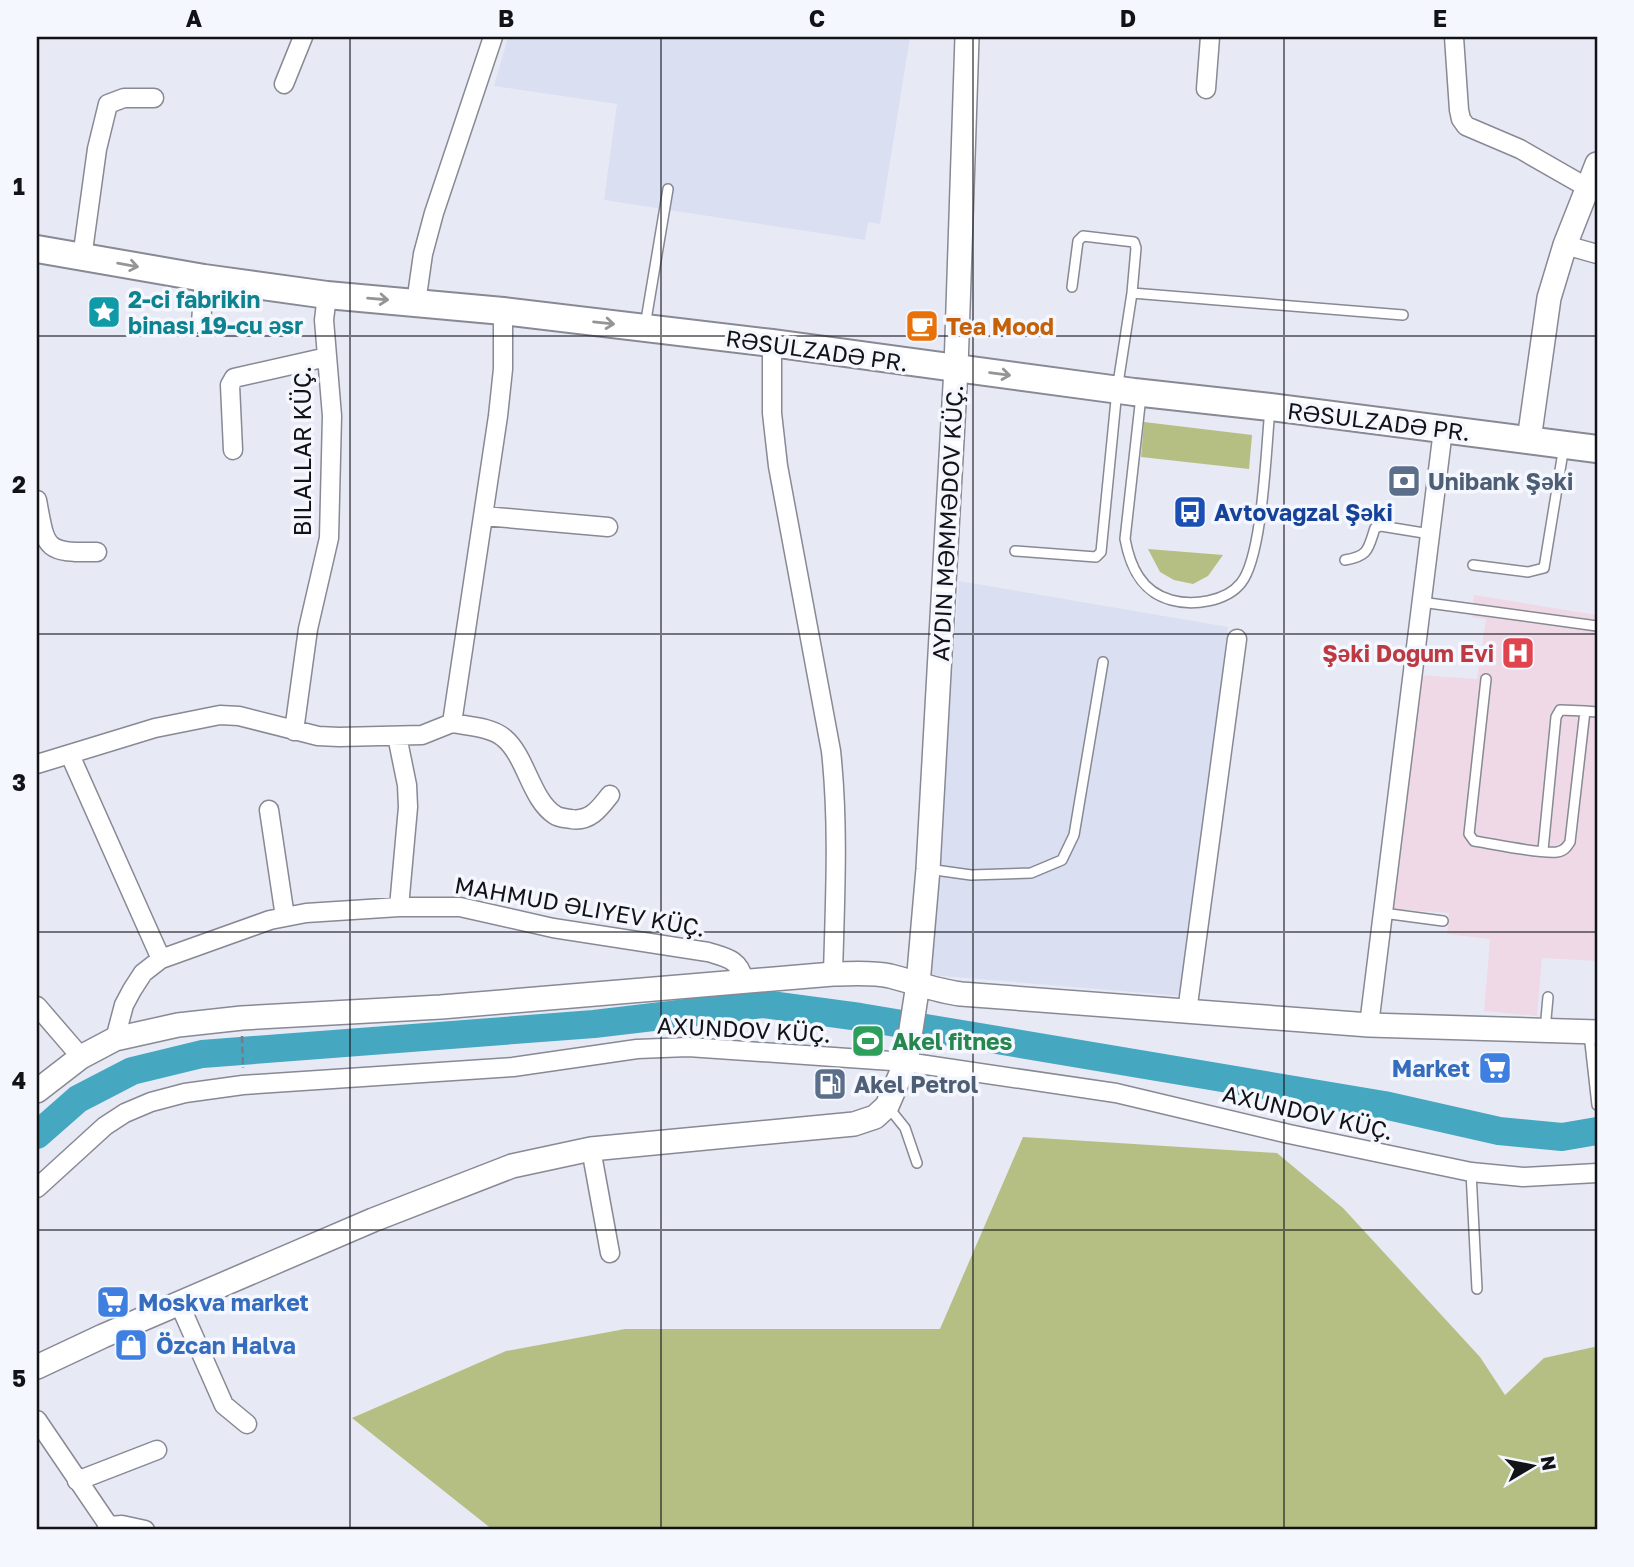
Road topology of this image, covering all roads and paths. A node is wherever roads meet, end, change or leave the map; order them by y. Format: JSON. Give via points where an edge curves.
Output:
{"nodes":[{"id":1,"x":303,"y":37,"type":"edge"},
{"id":2,"x":493,"y":37,"type":"edge"},
{"id":3,"x":967,"y":37,"type":"edge"},
{"id":4,"x":1210,"y":37,"type":"edge"},
{"id":5,"x":1454,"y":37,"type":"edge"},
{"id":6,"x":284,"y":84,"type":"dead end"},
{"id":7,"x":1206,"y":89,"type":"dead end"},
{"id":8,"x":154,"y":98,"type":"dead end"},
{"id":9,"x":1597,"y":164,"type":"edge"},
{"id":10,"x":1588,"y":188,"type":"junction"},
{"id":11,"x":668,"y":189,"type":"dead end"},
{"id":12,"x":1564,"y":245,"type":"junction"},
{"id":13,"x":37,"y":249,"type":"edge"},
{"id":14,"x":1597,"y":254,"type":"edge"},
{"id":15,"x":82,"y":258,"type":"junction"},
{"id":16,"x":204,"y":278,"type":"junction"},
{"id":17,"x":1072,"y":287,"type":"dead end"},
{"id":18,"x":1132,"y":293,"type":"junction"},
{"id":19,"x":327,"y":295,"type":"junction"},
{"id":20,"x":416,"y":303,"type":"junction"},
{"id":21,"x":503,"y":312,"type":"junction"},
{"id":22,"x":1403,"y":315,"type":"dead end"},
{"id":23,"x":201,"y":324,"type":"dead end"},
{"id":24,"x":645,"y":328,"type":"junction"},
{"id":25,"x":772,"y":343,"type":"junction"},
{"id":26,"x":327,"y":357,"type":"junction"},
{"id":27,"x":956,"y":368,"type":"junction"},
{"id":28,"x":1129,"y":391,"type":"junction"},
{"id":29,"x":1270,"y":407,"type":"junction"},
{"id":30,"x":1443,"y":430,"type":"junction"},
{"id":31,"x":1529,"y":440,"type":"junction"},
{"id":32,"x":1564,"y":445,"type":"junction"},
{"id":33,"x":1597,"y":449,"type":"edge"},
{"id":34,"x":233,"y":450,"type":"dead end"},
{"id":35,"x":37,"y":500,"type":"edge"},
{"id":36,"x":484,"y":516,"type":"junction"},
{"id":37,"x":608,"y":527,"type":"dead end"},
{"id":38,"x":1430,"y":534,"type":"junction"},
{"id":39,"x":1015,"y":551,"type":"dead end"},
{"id":40,"x":97,"y":552,"type":"dead end"},
{"id":41,"x":1345,"y":560,"type":"dead end"},
{"id":42,"x":1474,"y":565,"type":"dead end"},
{"id":43,"x":1421,"y":602,"type":"junction"},
{"id":44,"x":1597,"y":626,"type":"edge"},
{"id":45,"x":1237,"y":639,"type":"dead end"},
{"id":46,"x":1103,"y":662,"type":"dead end"},
{"id":47,"x":1486,"y":679,"type":"dead end"},
{"id":48,"x":1585,"y":711,"type":"junction"},
{"id":49,"x":1597,"y":712,"type":"edge"},
{"id":50,"x":452,"y":723,"type":"junction"},
{"id":51,"x":294,"y":731,"type":"junction"},
{"id":52,"x":397,"y":736,"type":"junction"},
{"id":53,"x":70,"y":755,"type":"junction"},
{"id":54,"x":37,"y":764,"type":"edge"},
{"id":55,"x":610,"y":795,"type":"dead end"},
{"id":56,"x":269,"y":810,"type":"dead end"},
{"id":57,"x":1543,"y":850,"type":"junction"},
{"id":58,"x":928,"y":869,"type":"junction"},
{"id":59,"x":400,"y":907,"type":"junction"},
{"id":60,"x":1383,"y":913,"type":"junction"},
{"id":61,"x":285,"y":917,"type":"junction"},
{"id":62,"x":1443,"y":921,"type":"dead end"},
{"id":63,"x":161,"y":959,"type":"junction"},
{"id":64,"x":833,"y":974,"type":"junction"},
{"id":65,"x":744,"y":980,"type":"junction"},
{"id":66,"x":918,"y":984,"type":"junction"},
{"id":67,"x":1548,"y":997,"type":"dead end"},
{"id":68,"x":37,"y":1006,"type":"edge"},
{"id":69,"x":1186,"y":1012,"type":"junction"},
{"id":70,"x":242,"y":1018,"type":"junction"},
{"id":71,"x":1369,"y":1025,"type":"junction"},
{"id":72,"x":1545,"y":1032,"type":"junction"},
{"id":73,"x":1593,"y":1032,"type":"edge"},
{"id":74,"x":115,"y":1039,"type":"junction"},
{"id":75,"x":907,"y":1054,"type":"junction"},
{"id":76,"x":81,"y":1057,"type":"junction"},
{"id":77,"x":243,"y":1085,"type":"junction"},
{"id":78,"x":37,"y":1091,"type":"edge"},
{"id":79,"x":1597,"y":1105,"type":"edge"},
{"id":80,"x":887,"y":1106,"type":"junction"},
{"id":81,"x":591,"y":1149,"type":"junction"},
{"id":82,"x":917,"y":1163,"type":"dead end"},
{"id":83,"x":1471,"y":1172,"type":"junction"},
{"id":84,"x":1597,"y":1174,"type":"edge"},
{"id":85,"x":37,"y":1188,"type":"edge"},
{"id":86,"x":610,"y":1253,"type":"dead end"},
{"id":87,"x":1476,"y":1289,"type":"dead end"},
{"id":88,"x":179,"y":1303,"type":"junction"},
{"id":89,"x":37,"y":1367,"type":"edge"},
{"id":90,"x":37,"y":1420,"type":"edge"},
{"id":91,"x":247,"y":1424,"type":"dead end"},
{"id":92,"x":157,"y":1450,"type":"dead end"},
{"id":93,"x":77,"y":1481,"type":"junction"},
{"id":94,"x":107,"y":1528,"type":"edge"},
{"id":95,"x":145,"y":1530,"type":"edge"}],
"edges":[{"from":1,"to":6,"type":"street"},
{"from":2,"to":20,"type":"street","via":[[434,213]]},
{"from":3,"to":27,"type":"street"},
{"from":4,"to":7,"type":"street"},
{"from":5,"to":10,"type":"street","via":[[1459,110],[1466,126],[1520,149]]},
{"from":8,"to":15,"type":"street","via":[[124,98],[108,104]]},
{"from":9,"to":10,"type":"street"},
{"from":10,"to":12,"type":"street"},
{"from":11,"to":24,"type":"lane"},
{"from":12,"to":14,"type":"street"},
{"from":12,"to":31,"type":"street","via":[[1549,298]]},
{"from":13,"to":15,"type":"main road","name":"RƏSULZADƏ PR."},
{"from":15,"to":16,"type":"main road","name":"RƏSULZADƏ PR.","one_way":true},
{"from":16,"to":19,"type":"main road","name":"RƏSULZADƏ PR."},
{"from":16,"to":23,"type":"street"},
{"from":17,"to":18,"type":"lane","via":[[1078,241],[1083,236],[1135,242]]},
{"from":18,"to":22,"type":"lane"},
{"from":18,"to":28,"type":"lane"},
{"from":19,"to":20,"type":"main road","name":"RƏSULZADƏ PR.","one_way":true},
{"from":19,"to":26,"type":"street","name":"BILALLAR KÜÇ."},
{"from":20,"to":21,"type":"main road","name":"RƏSULZADƏ PR."},
{"from":21,"to":24,"type":"main road","name":"RƏSULZADƏ PR.","one_way":true},
{"from":21,"to":36,"type":"street","via":[[503,369]]},
{"from":24,"to":25,"type":"main road","name":"RƏSULZADƏ PR."},
{"from":25,"to":27,"type":"main road","name":"RƏSULZADƏ PR."},
{"from":25,"to":64,"type":"street","via":[[778,466],[835,782]]},
{"from":26,"to":34,"type":"street","via":[[234,377],[230,385]]},
{"from":26,"to":51,"type":"street","name":"BILALLAR KÜÇ.","via":[[332,416],[329,538],[308,629]]},
{"from":27,"to":28,"type":"main road","name":"RƏSULZADƏ PR.","one_way":true},
{"from":27,"to":58,"type":"street"},
{"from":28,"to":29,"type":"main road","name":"RƏSULZADƏ PR."},
{"from":28,"to":29,"type":"lane","via":[[1125,539],[1129,558],[1137,577],[1150,589],[1169,600],[1190,603],[1224,596],[1240,584],[1252,564]]},
{"from":28,"to":39,"type":"lane","via":[[1101,552],[1097,557]]},
{"from":29,"to":30,"type":"main road","name":"RƏSULZADƏ PR."},
{"from":30,"to":31,"type":"main road","name":"RƏSULZADƏ PR."},
{"from":30,"to":38,"type":"street"},
{"from":31,"to":32,"type":"main road","name":"RƏSULZADƏ PR."},
{"from":32,"to":33,"type":"main road","name":"RƏSULZADƏ PR."},
{"from":32,"to":42,"type":"lane","via":[[1544,568],[1528,572]]},
{"from":35,"to":40,"type":"street","via":[[44,538],[52,547],[64,552]]},
{"from":36,"to":37,"type":"street"},
{"from":36,"to":50,"type":"street"},
{"from":38,"to":41,"type":"lane","via":[[1381,526],[1367,552]]},
{"from":38,"to":43,"type":"street"},
{"from":43,"to":44,"type":"lane"},
{"from":43,"to":60,"type":"street"},
{"from":45,"to":69,"type":"street"},
{"from":46,"to":58,"type":"lane","via":[[1074,835],[1062,860],[1031,873],[971,875]]},
{"from":47,"to":57,"type":"lane","via":[[1469,834],[1474,841]]},
{"from":48,"to":49,"type":"lane"},
{"from":48,"to":57,"type":"lane","via":[[1570,842],[1558,852]]},
{"from":48,"to":57,"type":"lane","via":[[1560,710],[1556,716]]},
{"from":50,"to":52,"type":"street","via":[[422,735]]},
{"from":50,"to":55,"type":"street","via":[[504,737],[556,816],[589,817]]},
{"from":51,"to":52,"type":"street","via":[[329,737]]},
{"from":51,"to":53,"type":"street","via":[[220,715],[155,728]]},
{"from":52,"to":59,"type":"street","via":[[408,807]]},
{"from":53,"to":54,"type":"street"},
{"from":53,"to":63,"type":"street"},
{"from":56,"to":61,"type":"street"},
{"from":58,"to":66,"type":"street"},
{"from":59,"to":61,"type":"street","name":"MAHMUD ƏLIYEV KÜÇ."},
{"from":59,"to":65,"type":"street","name":"MAHMUD ƏLIYEV KÜÇ.","via":[[460,907],[553,928],[708,952],[730,958]]},
{"from":60,"to":62,"type":"lane"},
{"from":60,"to":71,"type":"street"},
{"from":61,"to":63,"type":"street","name":"MAHMUD ƏLIYEV KÜÇ."},
{"from":63,"to":74,"type":"street","name":"MAHMUD ƏLIYEV KÜÇ.","via":[[143,973],[132,990]]},
{"from":64,"to":65,"type":"street"},
{"from":64,"to":66,"type":"street","via":[[873,973]]},
{"from":65,"to":70,"type":"street","via":[[441,1007]]},
{"from":66,"to":69,"type":"street","via":[[961,994]]},
{"from":66,"to":75,"type":"street"},
{"from":67,"to":72,"type":"lane"},
{"from":68,"to":76,"type":"street"},
{"from":69,"to":71,"type":"street"},
{"from":70,"to":74,"type":"street","via":[[177,1025]]},
{"from":70,"to":77,"type":"path"},
{"from":71,"to":72,"type":"street"},
{"from":72,"to":73,"type":"street"},
{"from":73,"to":79,"type":"lane"},
{"from":74,"to":76,"type":"street"},
{"from":75,"to":77,"type":"street","name":"AXUNDOV KÜÇ.","via":[[637,1049],[513,1067]]},
{"from":75,"to":80,"type":"street"},
{"from":75,"to":83,"type":"street","name":"AXUNDOV KÜÇ.","via":[[1116,1093]]},
{"from":76,"to":78,"type":"street"},
{"from":77,"to":85,"type":"street","name":"AXUNDOV KÜÇ.","via":[[185,1093],[125,1113]]},
{"from":80,"to":81,"type":"street","via":[[875,1117],[854,1124]]},
{"from":80,"to":82,"type":"lane","via":[[905,1128]]},
{"from":81,"to":86,"type":"street"},
{"from":81,"to":88,"type":"street","via":[[475,1179]]},
{"from":83,"to":84,"type":"street","name":"AXUNDOV KÜÇ.","via":[[1523,1177]]},
{"from":83,"to":87,"type":"lane"},
{"from":88,"to":89,"type":"street"},
{"from":88,"to":91,"type":"street","via":[[220,1399]]},
{"from":90,"to":93,"type":"street"},
{"from":92,"to":93,"type":"street"},
{"from":93,"to":94,"type":"street"},
{"from":94,"to":95,"type":"street","via":[[122,1525]]}]}
